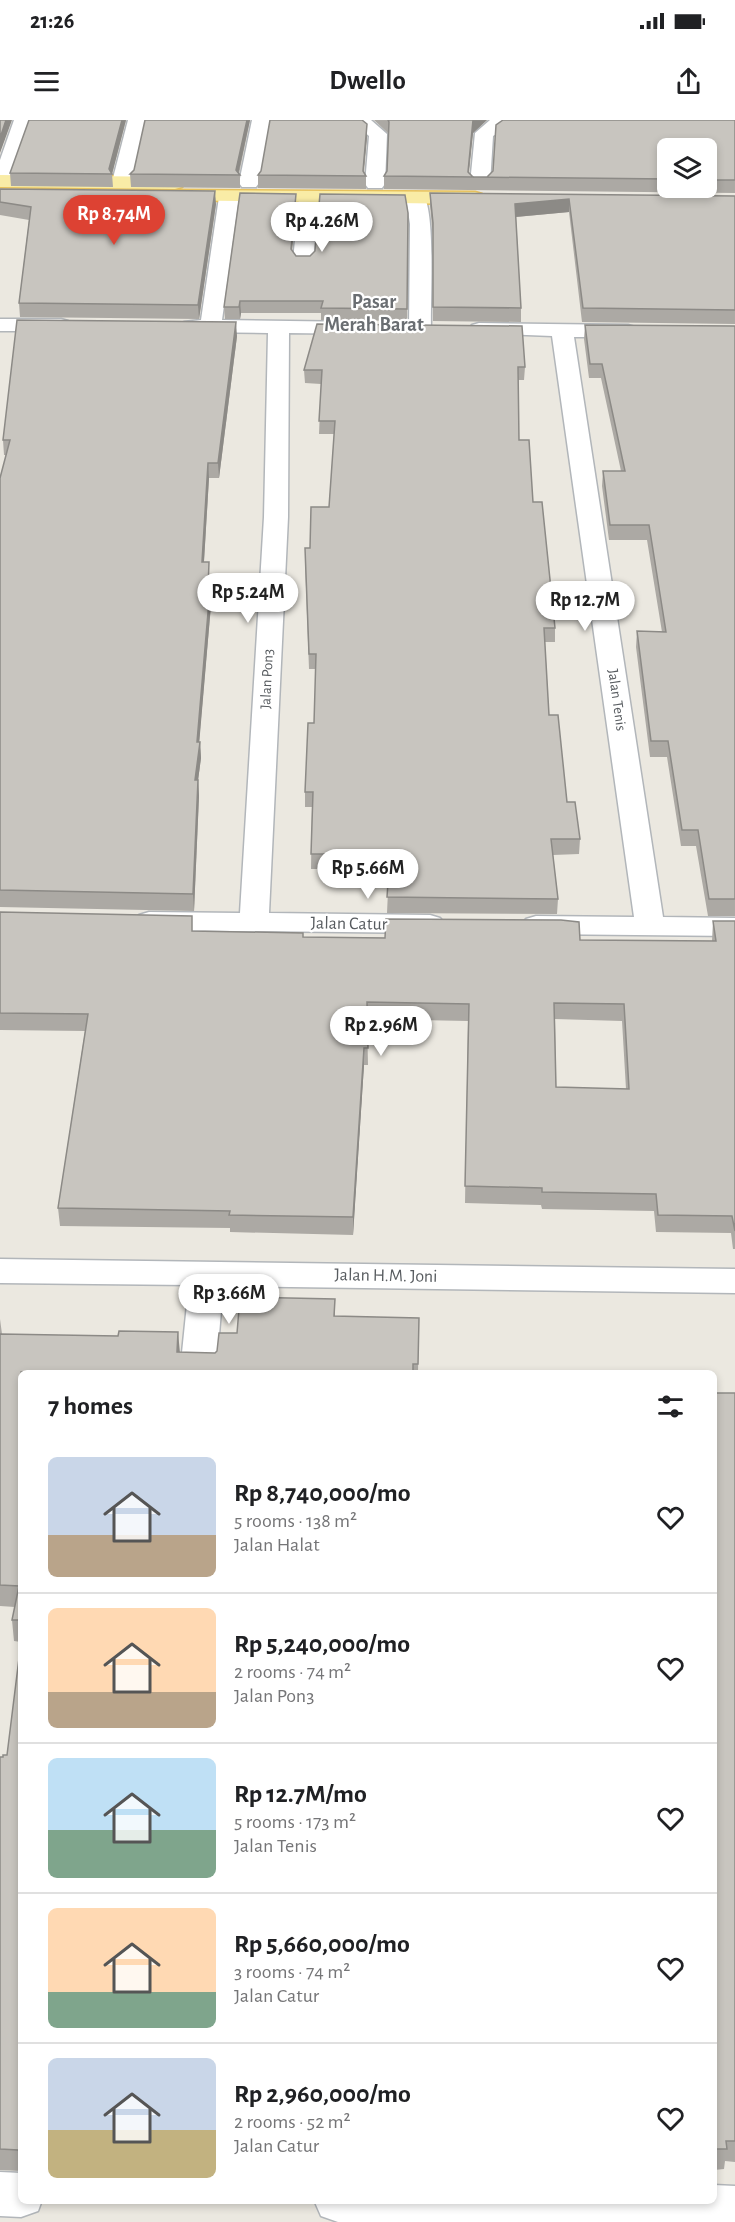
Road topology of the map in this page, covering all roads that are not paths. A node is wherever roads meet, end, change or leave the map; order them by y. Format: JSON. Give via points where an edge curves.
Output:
{"nodes":[{"id":1,"x":23,"y":120,"type":"edge"},
{"id":2,"x":137,"y":120,"type":"edge"},
{"id":3,"x":261,"y":120,"type":"edge"},
{"id":4,"x":359,"y":120,"type":"edge"},
{"id":5,"x":499,"y":120,"type":"edge"},
{"id":6,"x":122,"y":182,"type":"junction"},
{"id":7,"x":249,"y":183,"type":"junction"},
{"id":8,"x":375,"y":184,"type":"junction"},
{"id":9,"x":480,"y":184,"type":"junction"},
{"id":10,"x":1,"y":186,"type":"edge"},
{"id":11,"x":229,"y":197,"type":"junction"},
{"id":12,"x":309,"y":198,"type":"junction"},
{"id":13,"x":416,"y":198,"type":"junction"},
{"id":14,"x":303,"y":261,"type":"edge"},
{"id":15,"x":0,"y":325,"type":"edge"},
{"id":16,"x":82,"y":326,"type":"edge"},
{"id":17,"x":176,"y":326,"type":"edge"},
{"id":18,"x":211,"y":326,"type":"junction"},
{"id":19,"x":279,"y":327,"type":"junction"},
{"id":20,"x":420,"y":329,"type":"junction"},
{"id":21,"x":562,"y":330,"type":"junction"},
{"id":22,"x":643,"y":331,"type":"edge"},
{"id":23,"x":127,"y":921,"type":"edge"},
{"id":24,"x":254,"y":923,"type":"junction"},
{"id":25,"x":452,"y":925,"type":"edge"},
{"id":26,"x":510,"y":925,"type":"edge"},
{"id":27,"x":650,"y":926,"type":"junction"},
{"id":28,"x":735,"y":927,"type":"edge"},
{"id":29,"x":0,"y":1271,"type":"edge"},
{"id":30,"x":207,"y":1274,"type":"junction"},
{"id":31,"x":735,"y":1281,"type":"edge"},
{"id":32,"x":198,"y":1370,"type":"edge"},
{"id":33,"x":0,"y":2194,"type":"edge"},
{"id":34,"x":18,"y":2195,"type":"edge"},
{"id":35,"x":536,"y":2204,"type":"edge"},
{"id":36,"x":735,"y":2208,"type":"edge"}],
"edges":[{"from":1,"to":10,"type":"street"},
{"from":2,"to":6,"type":"street"},
{"from":3,"to":7,"type":"street"},
{"from":4,"to":8,"type":"street","via":[[378,135]]},
{"from":5,"to":9,"type":"street","via":[[497,126],[484,133]]},
{"from":6,"to":7,"type":"main road"},
{"from":6,"to":10,"type":"main road"},
{"from":7,"to":8,"type":"main road"},
{"from":8,"to":9,"type":"main road"},
{"from":9,"to":13,"type":"main road","via":[[501,191]]},
{"from":10,"to":11,"type":"main road"},
{"from":11,"to":12,"type":"main road"},
{"from":11,"to":18,"type":"street"},
{"from":12,"to":13,"type":"main road"},
{"from":12,"to":14,"type":"street"},
{"from":13,"to":20,"type":"street","via":[[420,224]]},
{"from":15,"to":16,"type":"street"},
{"from":17,"to":18,"type":"street"},
{"from":18,"to":19,"type":"street"},
{"from":19,"to":20,"type":"street"},
{"from":19,"to":24,"type":"street","name":"Jalan Pon3","via":[[276,517]]},
{"from":20,"to":21,"type":"street"},
{"from":21,"to":22,"type":"street"},
{"from":21,"to":27,"type":"street","name":"Jalan Tenis"},
{"from":23,"to":24,"type":"street","name":"Jalan Catur"},
{"from":24,"to":25,"type":"street","name":"Jalan Catur"},
{"from":26,"to":27,"type":"street"},
{"from":27,"to":28,"type":"street"},
{"from":29,"to":30,"type":"street","name":"Jalan H.M. Joni"},
{"from":30,"to":31,"type":"street","name":"Jalan H.M. Joni"},
{"from":30,"to":32,"type":"street"},
{"from":33,"to":34,"type":"street"},
{"from":35,"to":36,"type":"street"}]}
